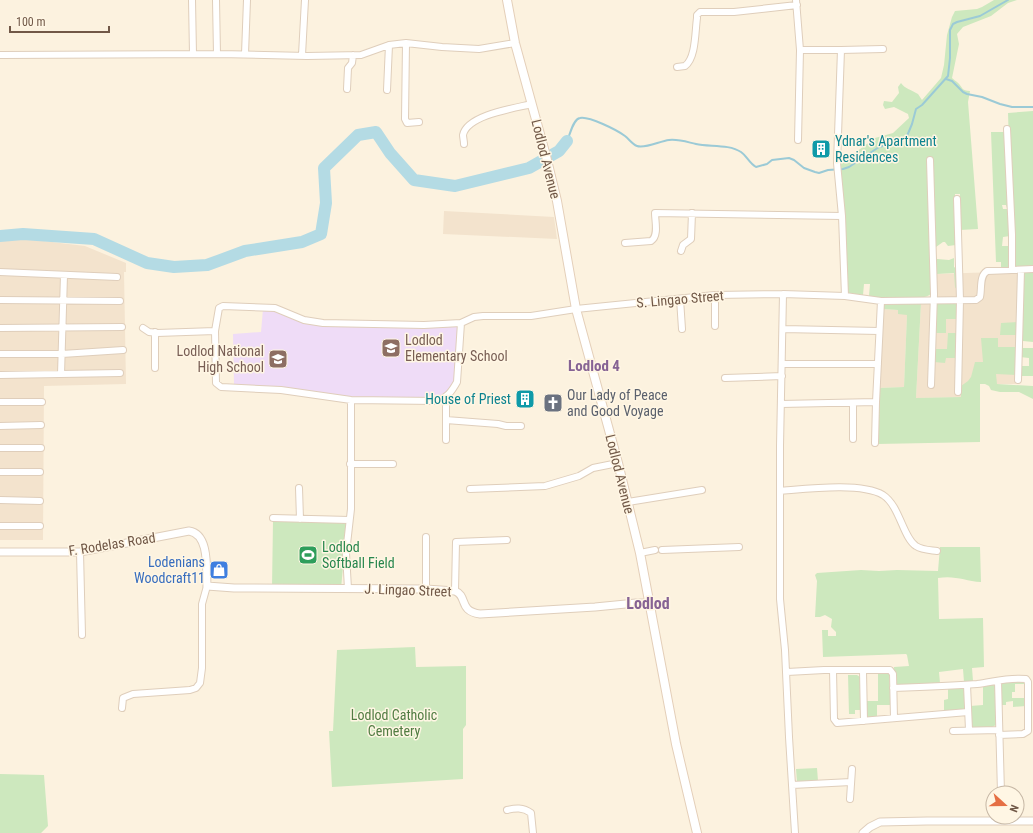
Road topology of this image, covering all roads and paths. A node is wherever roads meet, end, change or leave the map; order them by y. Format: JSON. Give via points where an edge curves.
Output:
{"nodes":[{"id":1,"x":192,"y":0,"type":"edge"},
{"id":2,"x":216,"y":0,"type":"edge"},
{"id":3,"x":247,"y":0,"type":"edge"},
{"id":4,"x":305,"y":0,"type":"edge"},
{"id":5,"x":507,"y":0,"type":"edge"},
{"id":6,"x":797,"y":2,"type":"edge"},
{"id":7,"x":406,"y":43,"type":"junction"},
{"id":8,"x":515,"y":43,"type":"junction"},
{"id":9,"x":390,"y":45,"type":"junction"},
{"id":10,"x":883,"y":49,"type":"dead end"},
{"id":11,"x":800,"y":50,"type":"junction"},
{"id":12,"x":841,"y":50,"type":"junction"},
{"id":13,"x":193,"y":54,"type":"junction"},
{"id":14,"x":217,"y":54,"type":"junction"},
{"id":15,"x":245,"y":54,"type":"junction"},
{"id":16,"x":0,"y":55,"type":"edge"},
{"id":17,"x":353,"y":55,"type":"junction"},
{"id":18,"x":302,"y":56,"type":"junction"},
{"id":19,"x":678,"y":67,"type":"dead end"},
{"id":20,"x":347,"y":90,"type":"dead end"},
{"id":21,"x":388,"y":90,"type":"dead end"},
{"id":22,"x":532,"y":104,"type":"junction"},
{"id":23,"x":419,"y":122,"type":"dead end"},
{"id":24,"x":1007,"y":129,"type":"dead end"},
{"id":25,"x":798,"y":140,"type":"dead end"},
{"id":26,"x":464,"y":144,"type":"dead end"},
{"id":27,"x":930,"y":160,"type":"dead end"},
{"id":28,"x":957,"y":199,"type":"dead end"},
{"id":29,"x":692,"y":213,"type":"junction"},
{"id":30,"x":842,"y":216,"type":"junction"},
{"id":31,"x":625,"y":243,"type":"dead end"},
{"id":32,"x":681,"y":251,"type":"dead end"},
{"id":33,"x":1012,"y":269,"type":"junction"},
{"id":34,"x":1033,"y":269,"type":"edge"},
{"id":35,"x":1021,"y":270,"type":"junction"},
{"id":36,"x":0,"y":272,"type":"edge"},
{"id":37,"x":64,"y":275,"type":"junction"},
{"id":38,"x":117,"y":277,"type":"dead end"},
{"id":39,"x":783,"y":294,"type":"junction"},
{"id":40,"x":715,"y":295,"type":"junction"},
{"id":41,"x":845,"y":296,"type":"junction"},
{"id":42,"x":680,"y":299,"type":"junction"},
{"id":43,"x":0,"y":300,"type":"edge"},
{"id":44,"x":960,"y":300,"type":"junction"},
{"id":45,"x":120,"y":301,"type":"dead end"},
{"id":46,"x":934,"y":301,"type":"junction"},
{"id":47,"x":63,"y":302,"type":"junction"},
{"id":48,"x":881,"y":302,"type":"junction"},
{"id":49,"x":576,"y":309,"type":"junction"},
{"id":50,"x":461,"y":323,"type":"junction"},
{"id":51,"x":715,"y":326,"type":"dead end"},
{"id":52,"x":122,"y":327,"type":"dead end"},
{"id":53,"x":0,"y":328,"type":"edge"},
{"id":54,"x":62,"y":328,"type":"junction"},
{"id":55,"x":143,"y":328,"type":"dead end"},
{"id":56,"x":682,"y":329,"type":"dead end"},
{"id":57,"x":783,"y":330,"type":"junction"},
{"id":58,"x":215,"y":331,"type":"junction"},
{"id":59,"x":879,"y":331,"type":"junction"},
{"id":60,"x":155,"y":332,"type":"junction"},
{"id":61,"x":123,"y":350,"type":"dead end"},
{"id":62,"x":0,"y":354,"type":"edge"},
{"id":63,"x":62,"y":354,"type":"junction"},
{"id":64,"x":782,"y":364,"type":"junction"},
{"id":65,"x":878,"y":364,"type":"junction"},
{"id":66,"x":155,"y":368,"type":"dead end"},
{"id":67,"x":61,"y":374,"type":"junction"},
{"id":68,"x":120,"y":374,"type":"dead end"},
{"id":69,"x":0,"y":375,"type":"edge"},
{"id":70,"x":782,"y":376,"type":"junction"},
{"id":71,"x":725,"y":378,"type":"dead end"},
{"id":72,"x":1018,"y":380,"type":"dead end"},
{"id":73,"x":931,"y":384,"type":"dead end"},
{"id":74,"x":958,"y":392,"type":"dead end"},
{"id":75,"x":445,"y":399,"type":"junction"},
{"id":76,"x":350,"y":400,"type":"junction"},
{"id":77,"x":0,"y":402,"type":"edge"},
{"id":78,"x":42,"y":402,"type":"dead end"},
{"id":79,"x":876,"y":402,"type":"junction"},
{"id":80,"x":853,"y":403,"type":"junction"},
{"id":81,"x":781,"y":404,"type":"junction"},
{"id":82,"x":446,"y":420,"type":"junction"},
{"id":83,"x":42,"y":425,"type":"dead end"},
{"id":84,"x":0,"y":426,"type":"edge"},
{"id":85,"x":521,"y":426,"type":"dead end"},
{"id":86,"x":853,"y":439,"type":"dead end"},
{"id":87,"x":446,"y":440,"type":"dead end"},
{"id":88,"x":875,"y":443,"type":"dead end"},
{"id":89,"x":0,"y":448,"type":"edge"},
{"id":90,"x":41,"y":448,"type":"dead end"},
{"id":91,"x":618,"y":463,"type":"junction"},
{"id":92,"x":350,"y":464,"type":"junction"},
{"id":93,"x":393,"y":464,"type":"dead end"},
{"id":94,"x":0,"y":472,"type":"edge"},
{"id":95,"x":40,"y":472,"type":"dead end"},
{"id":96,"x":300,"y":488,"type":"dead end"},
{"id":97,"x":470,"y":489,"type":"dead end"},
{"id":98,"x":702,"y":490,"type":"dead end"},
{"id":99,"x":780,"y":491,"type":"junction"},
{"id":100,"x":0,"y":500,"type":"edge"},
{"id":101,"x":40,"y":501,"type":"dead end"},
{"id":102,"x":628,"y":502,"type":"junction"},
{"id":103,"x":273,"y":518,"type":"dead end"},
{"id":104,"x":300,"y":519,"type":"junction"},
{"id":105,"x":349,"y":520,"type":"junction"},
{"id":106,"x":0,"y":526,"type":"edge"},
{"id":107,"x":40,"y":526,"type":"dead end"},
{"id":108,"x":426,"y":537,"type":"dead end"},
{"id":109,"x":507,"y":540,"type":"dead end"},
{"id":110,"x":739,"y":547,"type":"dead end"},
{"id":111,"x":655,"y":550,"type":"dead end"},
{"id":112,"x":662,"y":550,"type":"dead end"},
{"id":113,"x":937,"y":551,"type":"dead end"},
{"id":114,"x":0,"y":552,"type":"edge"},
{"id":115,"x":80,"y":552,"type":"junction"},
{"id":116,"x":640,"y":553,"type":"junction"},
{"id":117,"x":207,"y":586,"type":"junction"},
{"id":118,"x":348,"y":589,"type":"junction"},
{"id":119,"x":426,"y":589,"type":"junction"},
{"id":120,"x":455,"y":591,"type":"junction"},
{"id":121,"x":649,"y":603,"type":"junction"},
{"id":122,"x":82,"y":634,"type":"dead end"},
{"id":123,"x":833,"y":670,"type":"junction"},
{"id":124,"x":863,"y":671,"type":"junction"},
{"id":125,"x":787,"y":672,"type":"junction"},
{"id":126,"x":998,"y":681,"type":"junction"},
{"id":127,"x":967,"y":685,"type":"junction"},
{"id":128,"x":894,"y":688,"type":"junction"},
{"id":129,"x":122,"y":708,"type":"dead end"},
{"id":130,"x":968,"y":712,"type":"junction"},
{"id":131,"x":894,"y":718,"type":"junction"},
{"id":132,"x":864,"y":721,"type":"junction"},
{"id":133,"x":969,"y":730,"type":"junction"},
{"id":134,"x":953,"y":731,"type":"dead end"},
{"id":135,"x":999,"y":733,"type":"junction"},
{"id":136,"x":852,"y":769,"type":"dead end"},
{"id":137,"x":851,"y":782,"type":"junction"},
{"id":138,"x":792,"y":785,"type":"junction"},
{"id":139,"x":1001,"y":785,"type":"edge"},
{"id":140,"x":850,"y":799,"type":"dead end"},
{"id":141,"x":507,"y":810,"type":"dead end"},
{"id":142,"x":985,"y":819,"type":"edge"},
{"id":143,"x":533,"y":833,"type":"edge"},
{"id":144,"x":697,"y":833,"type":"edge"},
{"id":145,"x":795,"y":833,"type":"edge"},
{"id":146,"x":863,"y":833,"type":"edge"}],
"edges":[{"from":1,"to":13,"type":"street"},
{"from":2,"to":14,"type":"street"},
{"from":3,"to":15,"type":"street"},
{"from":4,"to":18,"type":"street"},
{"from":5,"to":8,"type":"main road","name":"Lodlod Avenue"},
{"from":6,"to":11,"type":"street"},
{"from":6,"to":19,"type":"street","via":[[734,12],[700,12],[697,15],[693,53],[685,66]]},
{"from":7,"to":8,"type":"street","via":[[478,49]]},
{"from":7,"to":9,"type":"street"},
{"from":7,"to":23,"type":"street","via":[[404,119],[407,123]]},
{"from":8,"to":22,"type":"main road","name":"Lodlod Avenue"},
{"from":9,"to":17,"type":"street"},
{"from":9,"to":21,"type":"street"},
{"from":10,"to":12,"type":"street"},
{"from":11,"to":12,"type":"street"},
{"from":11,"to":25,"type":"street"},
{"from":12,"to":30,"type":"street","via":[[837,163]]},
{"from":13,"to":14,"type":"street"},
{"from":13,"to":16,"type":"street"},
{"from":14,"to":15,"type":"street"},
{"from":15,"to":18,"type":"street"},
{"from":17,"to":18,"type":"street"},
{"from":17,"to":20,"type":"street","via":[[348,68]]},
{"from":22,"to":26,"type":"street","via":[[471,123],[463,135]]},
{"from":22,"to":49,"type":"main road","name":"Lodlod Avenue","via":[[560,220]]},
{"from":24,"to":33,"type":"street"},
{"from":27,"to":46,"type":"street"},
{"from":28,"to":44,"type":"street"},
{"from":29,"to":30,"type":"street"},
{"from":29,"to":31,"type":"street","via":[[655,213],[654,239]]},
{"from":29,"to":32,"type":"street","via":[[691,239],[683,245]]},
{"from":30,"to":41,"type":"street"},
{"from":33,"to":35,"type":"street"},
{"from":33,"to":44,"type":"street","name":"S. Lingao Street","via":[[986,271],[982,276],[979,298]]},
{"from":34,"to":35,"type":"street"},
{"from":35,"to":72,"type":"street"},
{"from":36,"to":37,"type":"street"},
{"from":37,"to":38,"type":"street"},
{"from":37,"to":47,"type":"street"},
{"from":39,"to":40,"type":"street","name":"S. Lingao Street"},
{"from":39,"to":41,"type":"street","name":"S. Lingao Street"},
{"from":39,"to":57,"type":"street"},
{"from":40,"to":42,"type":"street","name":"S. Lingao Street"},
{"from":40,"to":51,"type":"street"},
{"from":41,"to":48,"type":"street","name":"S. Lingao Street"},
{"from":42,"to":49,"type":"street","name":"S. Lingao Street"},
{"from":42,"to":56,"type":"street"},
{"from":43,"to":47,"type":"street"},
{"from":44,"to":46,"type":"street","name":"S. Lingao Street"},
{"from":44,"to":74,"type":"street"},
{"from":45,"to":47,"type":"street"},
{"from":46,"to":48,"type":"street","name":"S. Lingao Street"},
{"from":46,"to":73,"type":"street"},
{"from":47,"to":54,"type":"street"},
{"from":48,"to":59,"type":"street"},
{"from":49,"to":50,"type":"street","name":"S. Lingao Street","via":[[521,316],[474,317]]},
{"from":49,"to":91,"type":"main road","name":"Lodlod Avenue"},
{"from":50,"to":58,"type":"street","name":"S. Lingao Street","via":[[323,323],[304,320],[275,308],[223,306],[219,308]]},
{"from":50,"to":75,"type":"street","via":[[458,376],[454,388]]},
{"from":52,"to":54,"type":"street"},
{"from":53,"to":54,"type":"street"},
{"from":54,"to":63,"type":"street"},
{"from":55,"to":60,"type":"street"},
{"from":57,"to":59,"type":"street"},
{"from":57,"to":64,"type":"street"},
{"from":58,"to":60,"type":"street"},
{"from":58,"to":76,"type":"street","via":[[216,383],[221,387],[280,390]]},
{"from":59,"to":65,"type":"street"},
{"from":60,"to":66,"type":"street"},
{"from":61,"to":63,"type":"street"},
{"from":62,"to":63,"type":"street"},
{"from":63,"to":67,"type":"street"},
{"from":64,"to":65,"type":"street"},
{"from":64,"to":70,"type":"street"},
{"from":65,"to":79,"type":"street"},
{"from":67,"to":68,"type":"street"},
{"from":67,"to":69,"type":"street"},
{"from":70,"to":71,"type":"street"},
{"from":70,"to":81,"type":"street"},
{"from":75,"to":76,"type":"street","via":[[437,402]]},
{"from":75,"to":82,"type":"street"},
{"from":76,"to":92,"type":"street"},
{"from":77,"to":78,"type":"street"},
{"from":79,"to":80,"type":"street"},
{"from":79,"to":88,"type":"street"},
{"from":80,"to":81,"type":"street"},
{"from":80,"to":86,"type":"street"},
{"from":81,"to":99,"type":"street"},
{"from":82,"to":85,"type":"street"},
{"from":82,"to":87,"type":"street"},
{"from":83,"to":84,"type":"street"},
{"from":89,"to":90,"type":"street"},
{"from":91,"to":97,"type":"street","via":[[593,468],[579,476],[546,486]]},
{"from":91,"to":102,"type":"main road","name":"Lodlod Avenue"},
{"from":92,"to":93,"type":"street"},
{"from":92,"to":105,"type":"street"},
{"from":94,"to":95,"type":"street"},
{"from":96,"to":104,"type":"street"},
{"from":98,"to":102,"type":"street"},
{"from":99,"to":113,"type":"street","via":[[837,488],[875,491],[891,503],[913,544]]},
{"from":99,"to":125,"type":"street","via":[[780,599]]},
{"from":100,"to":101,"type":"street"},
{"from":102,"to":116,"type":"main road","name":"Lodlod Avenue"},
{"from":103,"to":104,"type":"street"},
{"from":104,"to":105,"type":"street"},
{"from":105,"to":118,"type":"street","via":[[346,553]]},
{"from":106,"to":107,"type":"street"},
{"from":108,"to":119,"type":"street"},
{"from":109,"to":120,"type":"street","via":[[456,542]]},
{"from":110,"to":112,"type":"street"},
{"from":111,"to":116,"type":"street"},
{"from":114,"to":115,"type":"street","name":"F. Rodelas Road"},
{"from":115,"to":117,"type":"street","name":"F. Rodelas Road","via":[[181,532],[194,532],[202,540]]},
{"from":115,"to":122,"type":"street"},
{"from":116,"to":121,"type":"main road","name":"Lodlod Avenue"},
{"from":117,"to":118,"type":"street","name":"J. Lingao Street"},
{"from":117,"to":129,"type":"street","via":[[202,604],[200,683],[190,690],[133,694],[123,698]]},
{"from":118,"to":119,"type":"street","name":"J. Lingao Street"},
{"from":119,"to":120,"type":"street","name":"J. Lingao Street"},
{"from":120,"to":121,"type":"street","name":"J. Lingao Street","via":[[461,595],[469,610],[480,614]]},
{"from":121,"to":144,"type":"main road","name":"Lodlod Avenue","via":[[676,744]]},
{"from":123,"to":124,"type":"street"},
{"from":123,"to":125,"type":"street"},
{"from":123,"to":132,"type":"street","via":[[835,721]]},
{"from":124,"to":128,"type":"street","via":[[892,671]]},
{"from":124,"to":132,"type":"street"},
{"from":125,"to":138,"type":"street"},
{"from":126,"to":127,"type":"street"},
{"from":126,"to":135,"type":"street"},
{"from":126,"to":135,"type":"street","via":[[1024,679],[1028,682],[1028,731],[1025,734]]},
{"from":127,"to":128,"type":"street"},
{"from":127,"to":130,"type":"street"},
{"from":128,"to":131,"type":"street"},
{"from":130,"to":131,"type":"street"},
{"from":130,"to":133,"type":"street"},
{"from":131,"to":132,"type":"street"},
{"from":133,"to":134,"type":"street"},
{"from":133,"to":135,"type":"street"},
{"from":135,"to":139,"type":"street"},
{"from":136,"to":137,"type":"street"},
{"from":137,"to":138,"type":"street"},
{"from":137,"to":140,"type":"street"},
{"from":138,"to":145,"type":"street"},
{"from":141,"to":143,"type":"street","via":[[517,808],[531,813]]},
{"from":142,"to":146,"type":"street","via":[[880,822]]}]}
